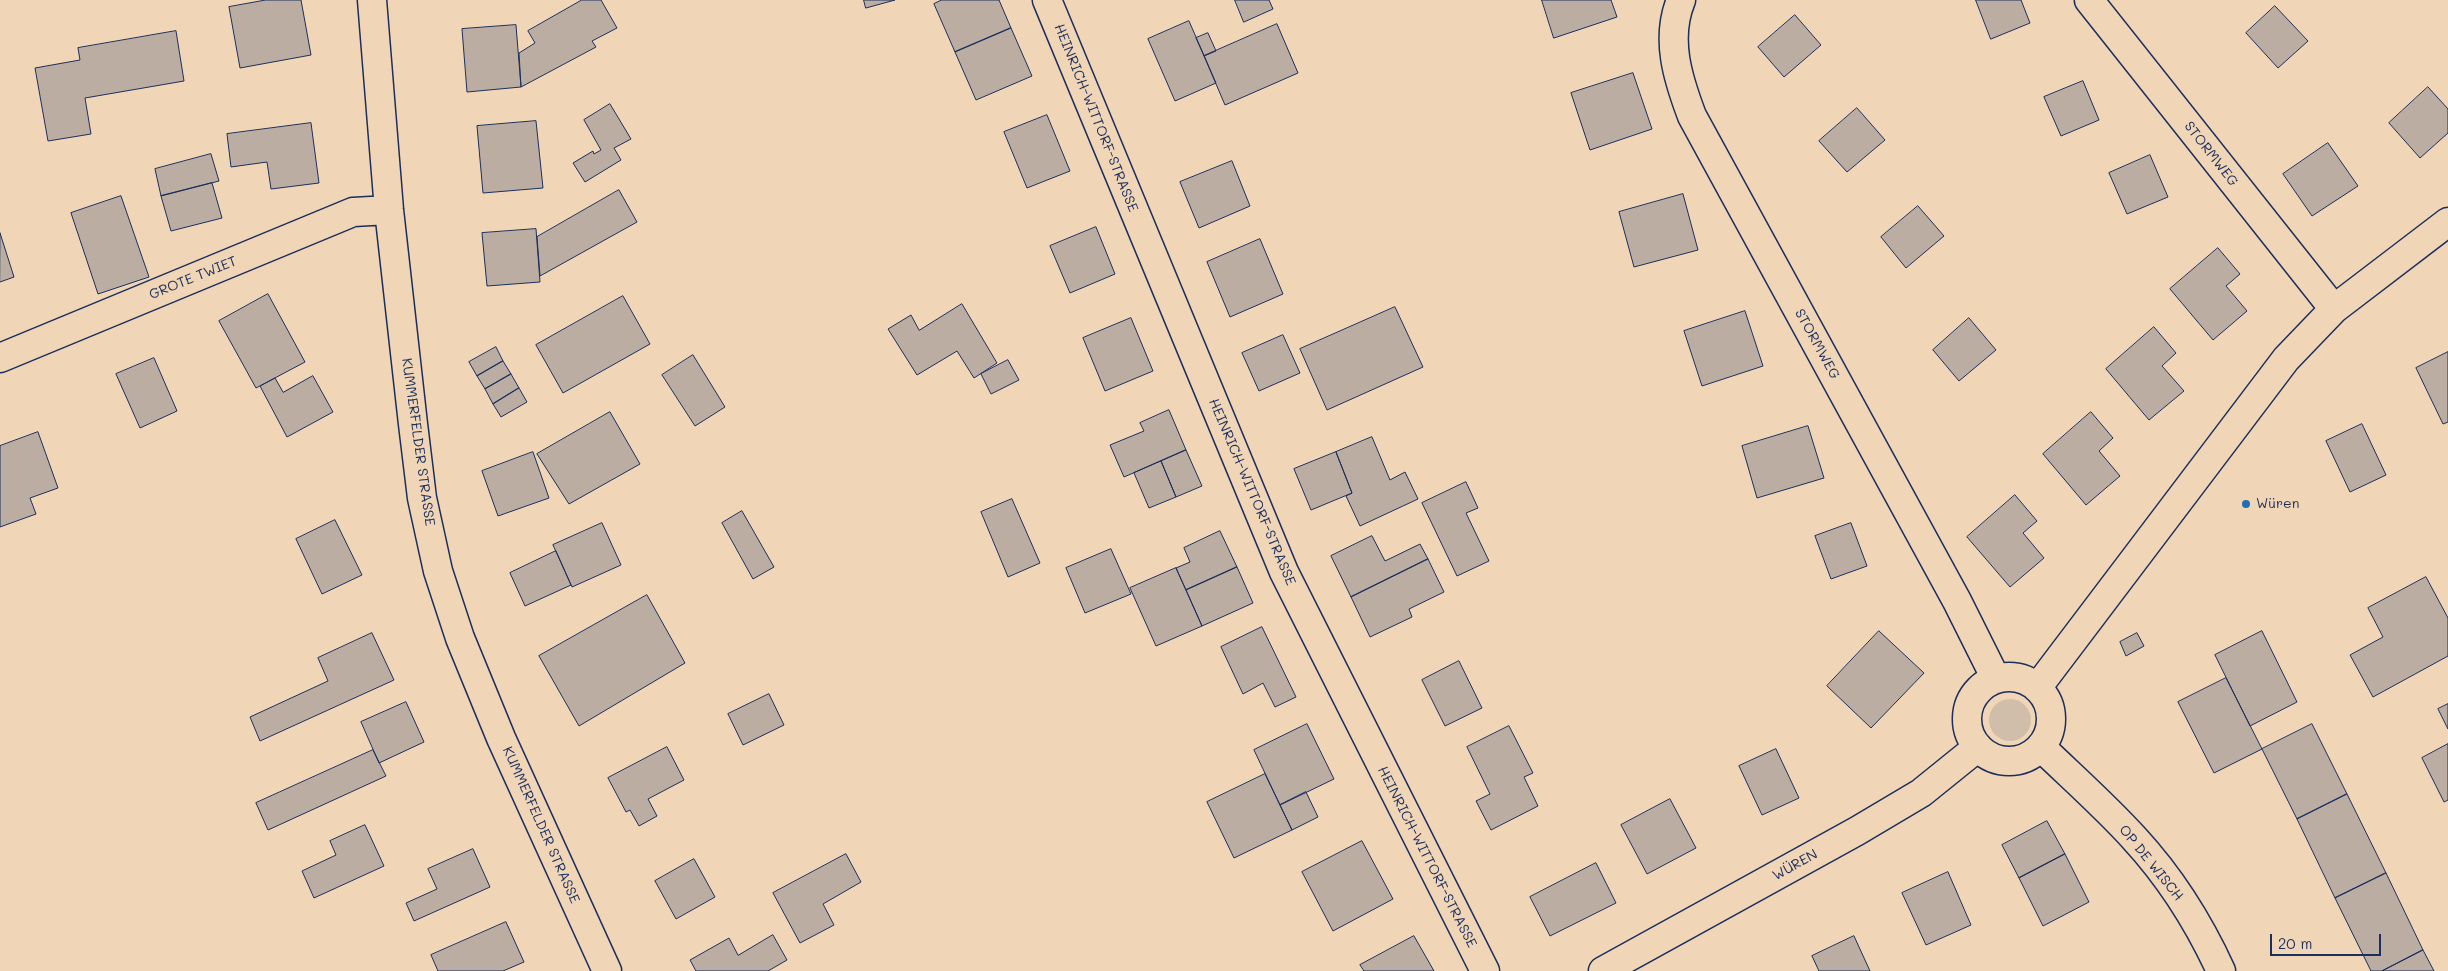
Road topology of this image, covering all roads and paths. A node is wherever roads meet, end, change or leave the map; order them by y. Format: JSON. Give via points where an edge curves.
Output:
{"nodes":[{"id":1,"x":372,"y":0,"type":"edge"},
{"id":2,"x":1047,"y":0,"type":"edge"},
{"id":3,"x":1681,"y":0,"type":"edge"},
{"id":4,"x":2089,"y":0,"type":"edge"},
{"id":5,"x":389,"y":210,"type":"junction"},
{"id":6,"x":2448,"y":222,"type":"edge"},
{"id":7,"x":2334,"y":309,"type":"junction"},
{"id":8,"x":0,"y":358,"type":"edge"},
{"id":9,"x":1996,"y":679,"type":"junction"},
{"id":10,"x":2037,"y":688,"type":"junction"},
{"id":11,"x":1978,"y":747,"type":"junction"},
{"id":12,"x":2041,"y":747,"type":"junction"},
{"id":13,"x":607,"y":971,"type":"edge"},
{"id":14,"x":1485,"y":971,"type":"edge"},
{"id":15,"x":1604,"y":971,"type":"edge"},
{"id":16,"x":2221,"y":971,"type":"edge"}],
"edges":[{"from":1,"to":5,"type":"street","name":"KUMMERFELDER STRASSE"},
{"from":2,"to":14,"type":"street","name":"HEINRICH-WITTORF-STRASSE","via":[[1284,572]]},
{"from":3,"to":9,"type":"street","name":"STORMWEG","via":[[1673,41],[1678,76],[1692,116],[1952,592]]},
{"from":4,"to":7,"type":"street","name":"STORMWEG"},
{"from":5,"to":8,"type":"street","name":"GROTE TWIET","via":[[353,212]]},
{"from":5,"to":13,"type":"street","name":"KUMMERFELDER STRASSE","via":[[422,498],[438,571],[460,638],[501,738]]},
{"from":6,"to":7,"type":"street"},
{"from":7,"to":10,"type":"street","via":[[2286,358]]},
{"from":9,"to":10,"type":"street","via":[[2024,680]]},
{"from":9,"to":11,"type":"street","via":[[1983,686],[1968,711],[1967,726]]},
{"from":10,"to":12,"type":"street","via":[[2051,714],[2050,728]]},
{"from":11,"to":12,"type":"street","via":[[1994,758],[2008,762],[2022,760]]},
{"from":11,"to":15,"type":"street","name":"WÜREN","via":[[1921,793]]},
{"from":12,"to":16,"type":"street","name":"OP DE WISCH","via":[[2134,837],[2186,906]]}]}
